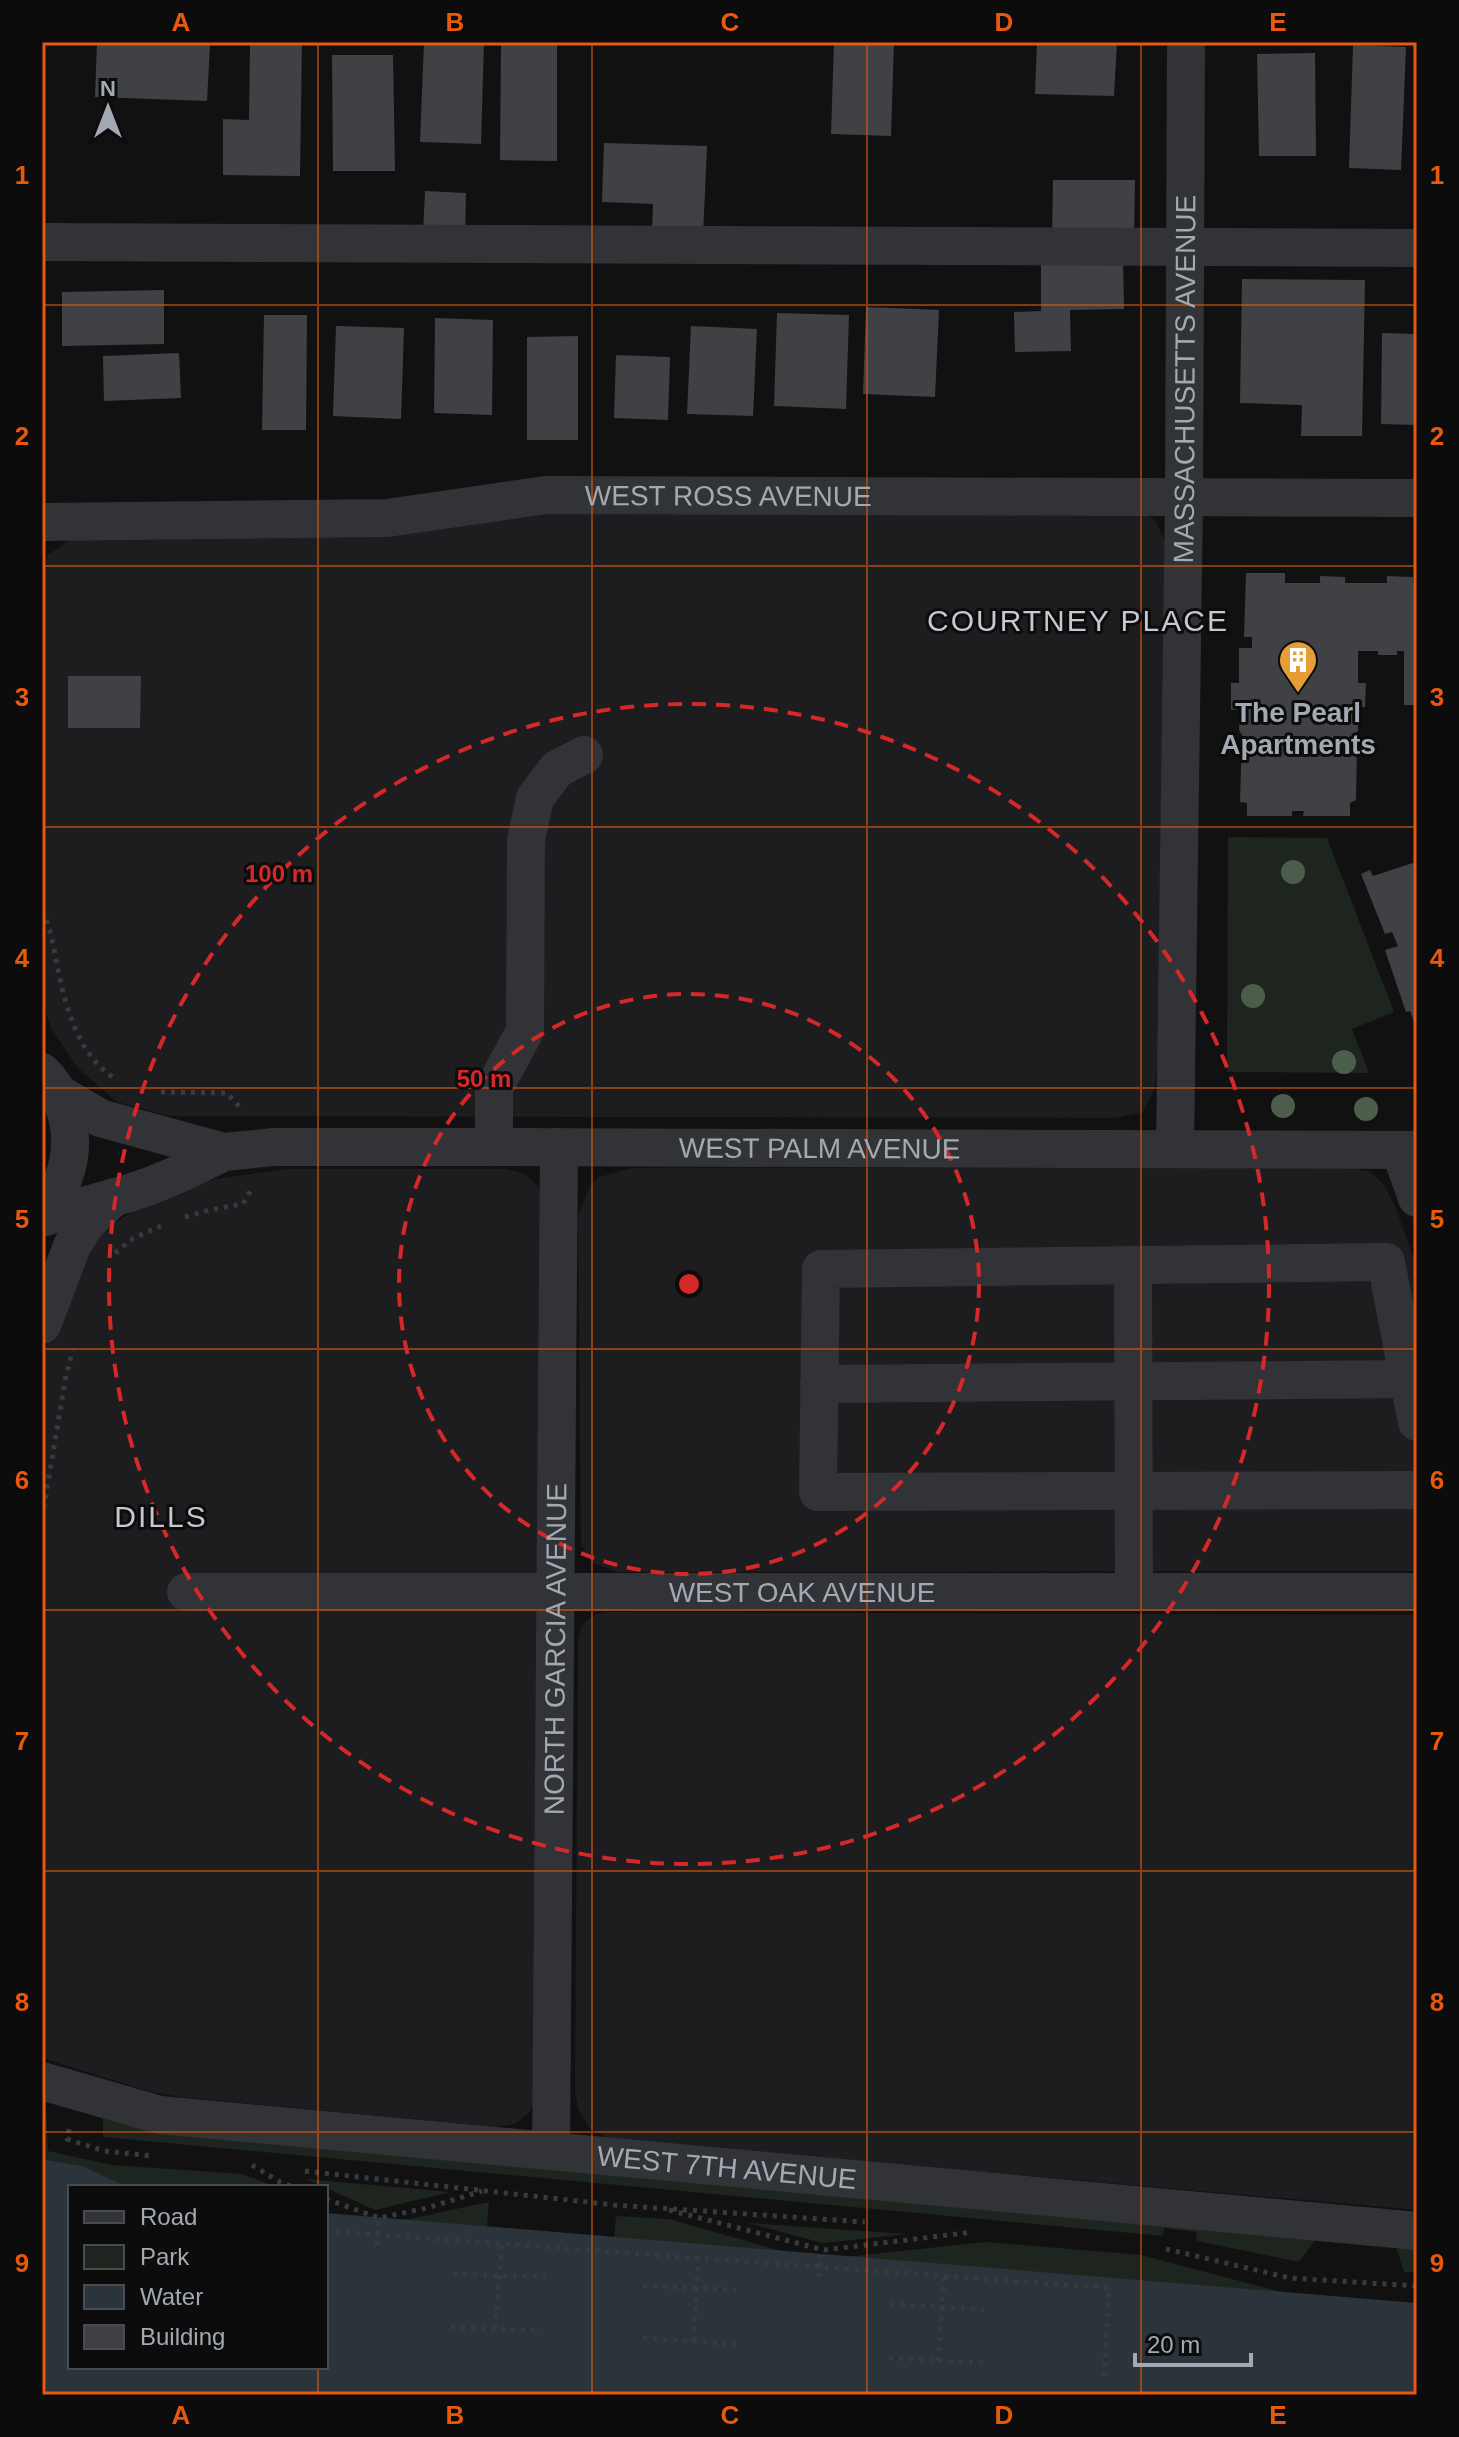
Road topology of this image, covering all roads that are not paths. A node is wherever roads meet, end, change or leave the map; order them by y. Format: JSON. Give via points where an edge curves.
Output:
{"nodes":[{"id":1,"x":1186,"y":42,"type":"edge"},
{"id":2,"x":42,"y":242,"type":"edge"},
{"id":3,"x":1417,"y":248,"type":"edge"},
{"id":4,"x":1185,"y":249,"type":"junction"},
{"id":5,"x":1184,"y":497,"type":"junction"},
{"id":6,"x":1417,"y":498,"type":"edge"},
{"id":7,"x":42,"y":522,"type":"edge"},
{"id":8,"x":584,"y":755,"type":"dead end"},
{"id":9,"x":47,"y":1076,"type":"edge"},
{"id":10,"x":494,"y":1147,"type":"junction"},
{"id":11,"x":559,"y":1147,"type":"junction"},
{"id":12,"x":1175,"y":1149,"type":"junction"},
{"id":13,"x":1408,"y":1150,"type":"edge"},
{"id":14,"x":224,"y":1152,"type":"junction"},
{"id":15,"x":115,"y":1197,"type":"junction"},
{"id":16,"x":1417,"y":1198,"type":"edge"},
{"id":17,"x":42,"y":1211,"type":"edge"},
{"id":18,"x":42,"y":1218,"type":"edge"},
{"id":19,"x":1133,"y":1265,"type":"junction"},
{"id":20,"x":59,"y":1332,"type":"edge"},
{"id":21,"x":1409,"y":1379,"type":"junction"},
{"id":22,"x":1133,"y":1381,"type":"junction"},
{"id":23,"x":819,"y":1384,"type":"junction"},
{"id":24,"x":1417,"y":1422,"type":"edge"},
{"id":25,"x":1417,"y":1490,"type":"edge"},
{"id":26,"x":1134,"y":1491,"type":"junction"},
{"id":27,"x":186,"y":1592,"type":"dead end"},
{"id":28,"x":555,"y":1592,"type":"junction"},
{"id":29,"x":1134,"y":1592,"type":"junction"},
{"id":30,"x":1417,"y":1592,"type":"edge"},
{"id":31,"x":59,"y":2086,"type":"edge"},
{"id":32,"x":551,"y":2151,"type":"junction"},
{"id":33,"x":1417,"y":2231,"type":"edge"}],
"edges":[{"from":1,"to":4,"type":"street","name":"MASSACHUSETTS AVENUE"},
{"from":2,"to":4,"type":"street"},
{"from":3,"to":4,"type":"street"},
{"from":4,"to":5,"type":"street","name":"MASSACHUSETTS AVENUE"},
{"from":5,"to":6,"type":"street","name":"WEST ROSS AVENUE"},
{"from":5,"to":7,"type":"street","name":"WEST ROSS AVENUE","via":[[546,495],[387,518]]},
{"from":5,"to":12,"type":"street","name":"MASSACHUSETTS AVENUE"},
{"from":8,"to":10,"type":"street","via":[[557,769],[535,798],[526,840],[525,1031],[494,1088]]},
{"from":9,"to":14,"type":"street","name":"WEST PALM AVENUE","via":[[100,1118]]},
{"from":9,"to":17,"type":"street","via":[[68,1116],[71,1146],[65,1176]]},
{"from":10,"to":11,"type":"street","name":"WEST PALM AVENUE"},
{"from":10,"to":14,"type":"street","name":"WEST PALM AVENUE","via":[[274,1147]]},
{"from":11,"to":12,"type":"street","name":"WEST PALM AVENUE"},
{"from":11,"to":28,"type":"street","name":"NORTH GARCIA AVENUE"},
{"from":12,"to":13,"type":"street","name":"WEST PALM AVENUE"},
{"from":13,"to":16,"type":"street"},
{"from":14,"to":15,"type":"street","name":"WEST PALM AVENUE","via":[[175,1177]]},
{"from":15,"to":18,"type":"street","name":"WEST PALM AVENUE"},
{"from":15,"to":20,"type":"street","via":[[87,1222],[72,1246]]},
{"from":19,"to":21,"type":"street","via":[[1386,1262]]},
{"from":19,"to":22,"type":"street"},
{"from":19,"to":23,"type":"street","via":[[821,1269]]},
{"from":21,"to":22,"type":"street"},
{"from":21,"to":24,"type":"street"},
{"from":22,"to":23,"type":"street"},
{"from":22,"to":26,"type":"street"},
{"from":23,"to":26,"type":"street","via":[[818,1492]]},
{"from":25,"to":26,"type":"street"},
{"from":26,"to":29,"type":"street"},
{"from":27,"to":28,"type":"street","name":"WEST OAK AVENUE"},
{"from":28,"to":29,"type":"street","name":"WEST OAK AVENUE"},
{"from":28,"to":32,"type":"street","name":"NORTH GARCIA AVENUE"},
{"from":29,"to":30,"type":"street","name":"WEST OAK AVENUE"},
{"from":31,"to":32,"type":"street","name":"WEST 7TH AVENUE","via":[[160,2115]]},
{"from":32,"to":33,"type":"street","name":"WEST 7TH AVENUE"}]}
